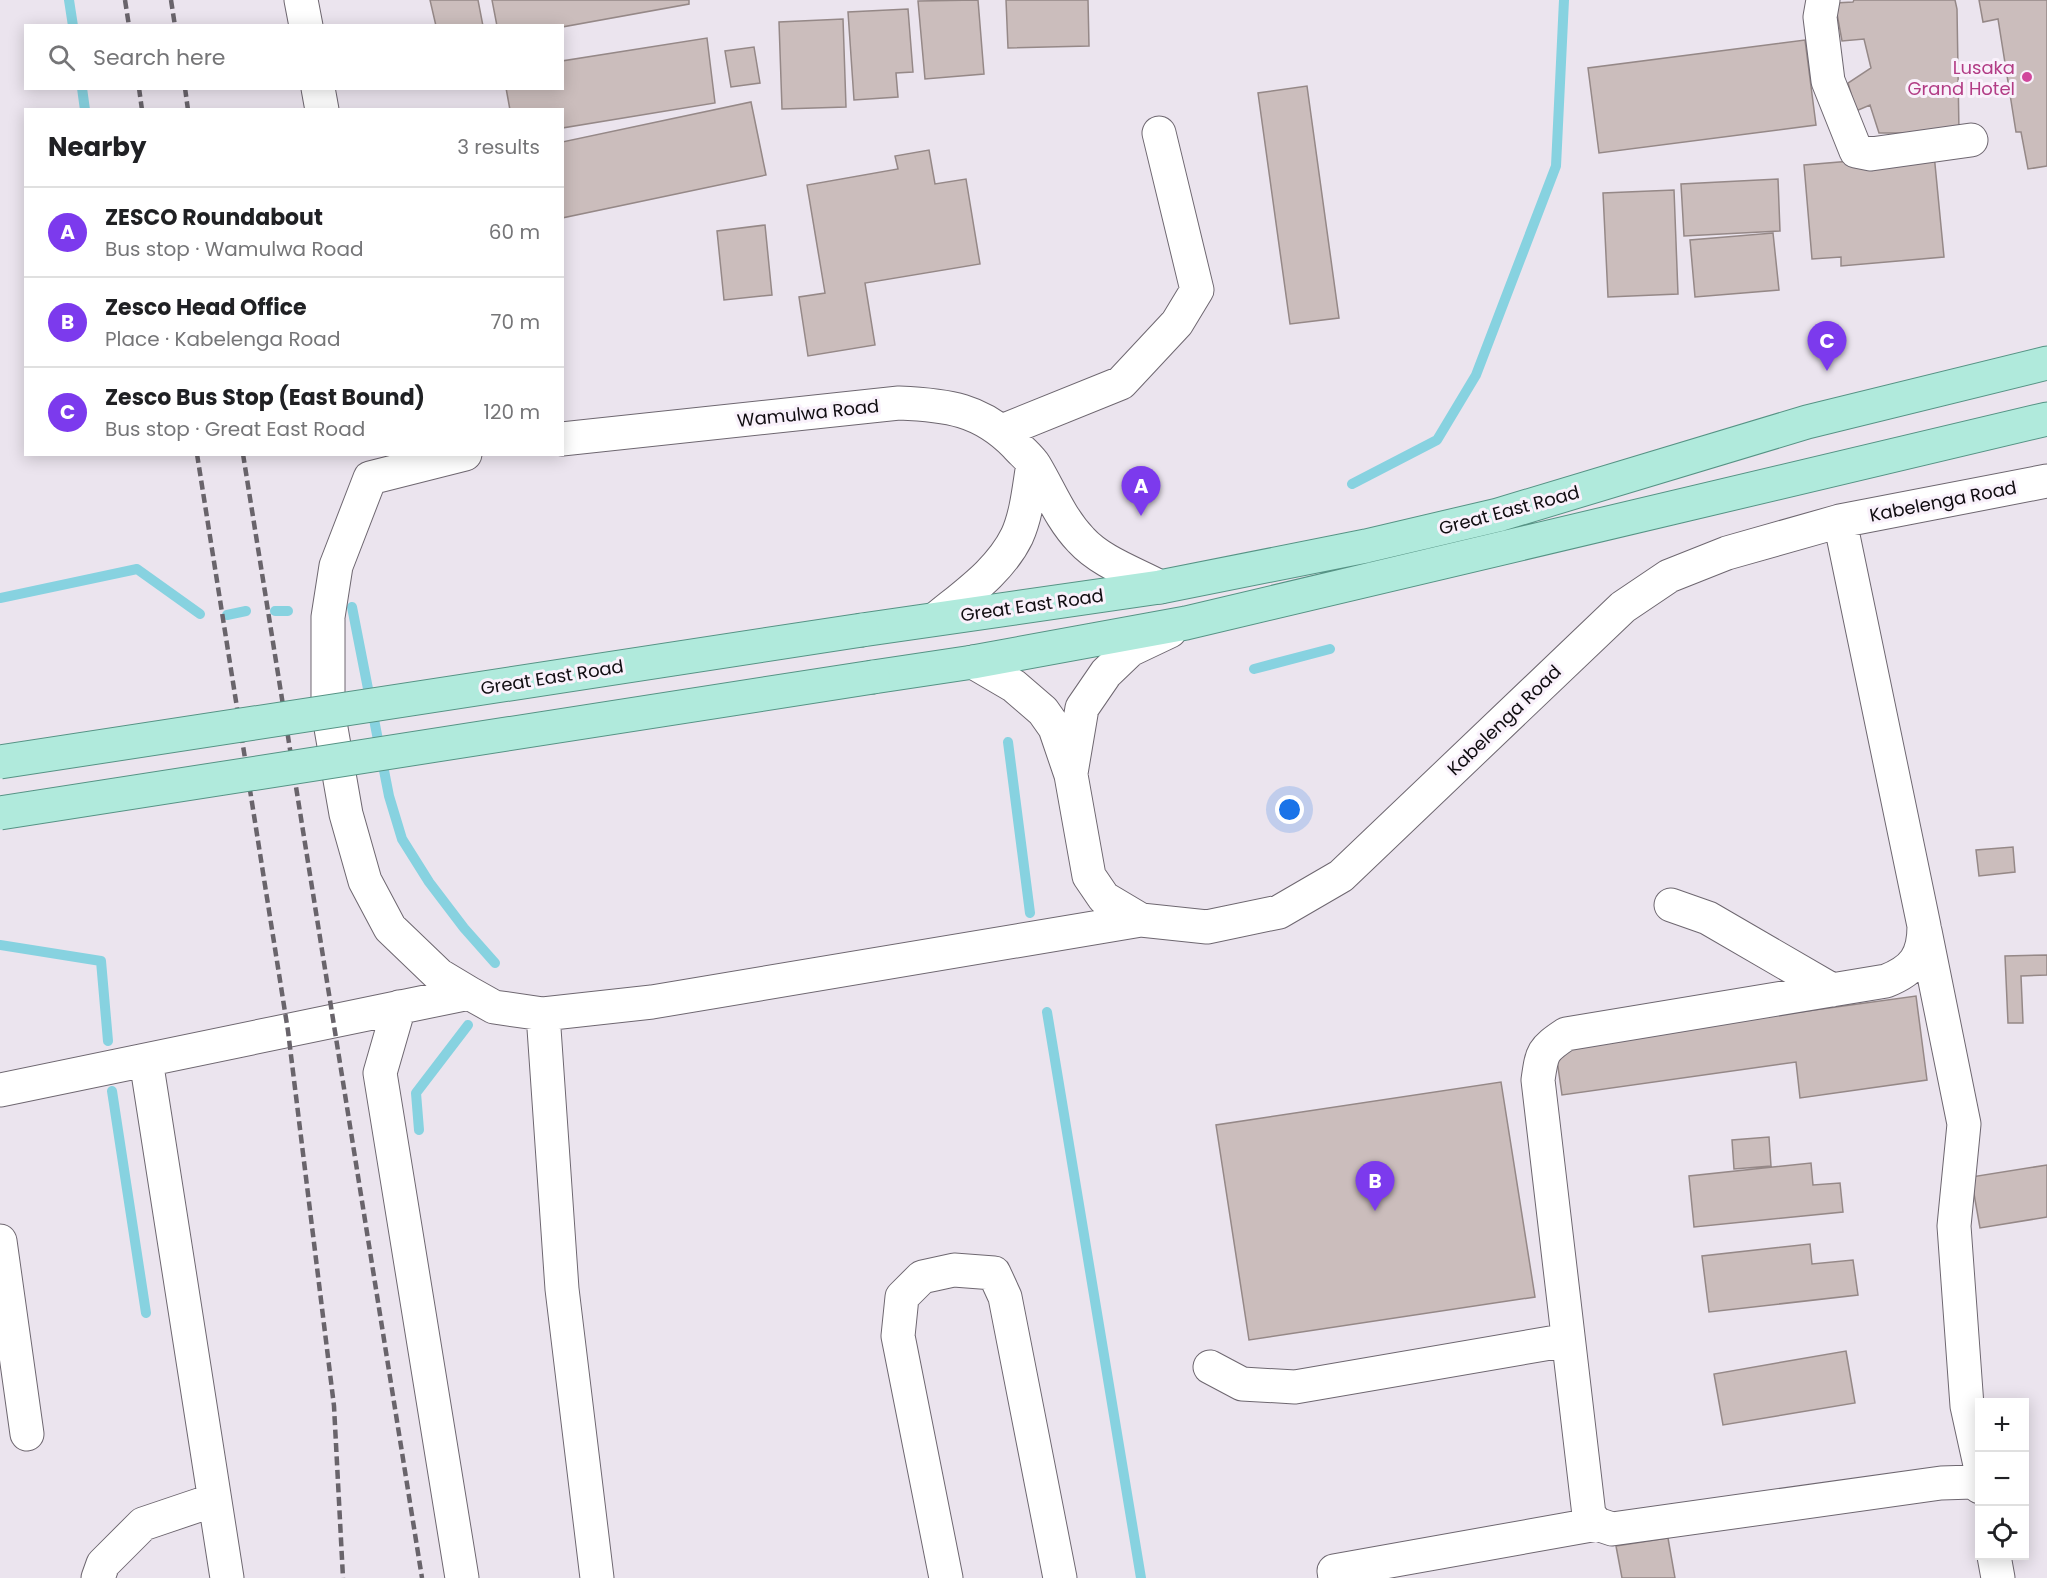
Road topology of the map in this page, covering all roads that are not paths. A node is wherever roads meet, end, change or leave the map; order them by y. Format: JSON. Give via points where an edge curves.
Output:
{"nodes":[{"id":1,"x":301,"y":0,"type":"edge"},
{"id":2,"x":1823,"y":0,"type":"edge"},
{"id":3,"x":306,"y":24,"type":"edge"},
{"id":4,"x":318,"y":90,"type":"edge"},
{"id":5,"x":322,"y":108,"type":"edge"},
{"id":6,"x":1159,"y":133,"type":"dead end"},
{"id":7,"x":1971,"y":140,"type":"dead end"},
{"id":8,"x":2047,"y":363,"type":"edge"},
{"id":9,"x":2047,"y":419,"type":"edge"},
{"id":10,"x":1002,"y":431,"type":"junction"},
{"id":11,"x":564,"y":440,"type":"edge"},
{"id":12,"x":449,"y":456,"type":"edge"},
{"id":13,"x":1034,"y":464,"type":"junction"},
{"id":14,"x":369,"y":466,"type":"edge"},
{"id":15,"x":2047,"y":481,"type":"edge"},
{"id":16,"x":1840,"y":521,"type":"junction"},
{"id":17,"x":1160,"y":587,"type":"junction"},
{"id":18,"x":937,"y":618,"type":"junction"},
{"id":19,"x":1186,"y":623,"type":"junction"},
{"id":20,"x":973,"y":662,"type":"junction"},
{"id":21,"x":0,"y":762,"type":"edge"},
{"id":22,"x":1071,"y":775,"type":"junction"},
{"id":23,"x":0,"y":813,"type":"edge"},
{"id":24,"x":1671,"y":905,"type":"dead end"},
{"id":25,"x":1141,"y":920,"type":"junction"},
{"id":26,"x":1924,"y":926,"type":"junction"},
{"id":27,"x":1832,"y":990,"type":"junction"},
{"id":28,"x":469,"y":993,"type":"junction"},
{"id":29,"x":399,"y":1007,"type":"junction"},
{"id":30,"x":543,"y":1014,"type":"junction"},
{"id":31,"x":146,"y":1060,"type":"junction"},
{"id":32,"x":0,"y":1090,"type":"edge"},
{"id":33,"x":0,"y":1241,"type":"edge"},
{"id":34,"x":1568,"y":1340,"type":"junction"},
{"id":35,"x":1210,"y":1367,"type":"dead end"},
{"id":36,"x":27,"y":1434,"type":"dead end"},
{"id":37,"x":1977,"y":1452,"type":"edge"},
{"id":38,"x":1975,"y":1484,"type":"edge"},
{"id":39,"x":214,"y":1500,"type":"junction"},
{"id":40,"x":1597,"y":1524,"type":"junction"},
{"id":41,"x":1995,"y":1560,"type":"edge"},
{"id":42,"x":98,"y":1578,"type":"edge"},
{"id":43,"x":227,"y":1578,"type":"edge"},
{"id":44,"x":462,"y":1578,"type":"edge"},
{"id":45,"x":597,"y":1578,"type":"edge"},
{"id":46,"x":946,"y":1578,"type":"edge"},
{"id":47,"x":1060,"y":1578,"type":"edge"},
{"id":48,"x":1335,"y":1578,"type":"edge"},
{"id":49,"x":1998,"y":1578,"type":"edge"}],
"edges":[{"from":1,"to":3,"type":"street"},
{"from":2,"to":7,"type":"street","via":[[1820,17],[1828,81],[1856,151],[1872,154]]},
{"from":4,"to":5,"type":"street"},
{"from":6,"to":10,"type":"street","via":[[1197,290],[1177,322],[1121,383]]},
{"from":8,"to":17,"type":"main road","name":"Great East Road","via":[[1806,422],[1498,515]]},
{"from":9,"to":19,"type":"main road","name":"Great East Road"},
{"from":10,"to":11,"type":"street","name":"Wamulwa Road","via":[[954,408],[899,403]]},
{"from":10,"to":13,"type":"street","name":"Wamulwa Road"},
{"from":12,"to":14,"type":"street"},
{"from":13,"to":17,"type":"street","name":"Wamulwa Road","via":[[1054,504],[1081,541],[1097,554]]},
{"from":13,"to":18,"type":"street","via":[[1018,534],[1007,554],[988,576]]},
{"from":14,"to":28,"type":"street","via":[[336,566],[328,617],[328,711],[346,814],[364,881],[390,928],[439,975]]},
{"from":15,"to":16,"type":"street","name":"Kabelenga Road"},
{"from":16,"to":25,"type":"street","name":"Kabelenga Road","via":[[1726,553],[1669,576],[1623,606],[1341,876],[1279,912],[1207,927]]},
{"from":16,"to":26,"type":"street"},
{"from":17,"to":18,"type":"main road","name":"Great East Road"},
{"from":18,"to":21,"type":"main road","name":"Great East Road","bridge":true},
{"from":19,"to":20,"type":"main road","name":"Great East Road"},
{"from":19,"to":22,"type":"street","name":"Kabelenga Road","via":[[1130,650],[1106,673],[1082,708]]},
{"from":20,"to":22,"type":"street","name":"Kabelenga Road","via":[[1014,686],[1042,711],[1054,728]]},
{"from":20,"to":23,"type":"main road","name":"Great East Road","bridge":true},
{"from":22,"to":25,"type":"street","name":"Kabelenga Road","via":[[1089,876],[1104,898]]},
{"from":24,"to":27,"type":"street","via":[[1708,918]]},
{"from":25,"to":30,"type":"street","via":[[652,1002]]},
{"from":26,"to":27,"type":"street","via":[[1921,952],[1902,975]]},
{"from":26,"to":37,"type":"street","via":[[1964,1124],[1954,1226],[1967,1407]]},
{"from":27,"to":34,"type":"street","via":[[1566,1034],[1545,1050],[1538,1080]]},
{"from":28,"to":29,"type":"street"},
{"from":28,"to":30,"type":"street","via":[[494,1007]]},
{"from":29,"to":31,"type":"street"},
{"from":29,"to":44,"type":"street","via":[[380,1073]]},
{"from":30,"to":45,"type":"street","via":[[562,1289]]},
{"from":31,"to":32,"type":"street"},
{"from":31,"to":39,"type":"street"},
{"from":33,"to":36,"type":"street"},
{"from":34,"to":35,"type":"street","via":[[1295,1387],[1242,1384]]},
{"from":34,"to":40,"type":"street","via":[[1589,1515]]},
{"from":38,"to":40,"type":"street","via":[[1941,1483],[1612,1529]]},
{"from":39,"to":42,"type":"street","via":[[142,1524],[103,1564]]},
{"from":39,"to":43,"type":"street"},
{"from":40,"to":48,"type":"street","via":[[1334,1571]]},
{"from":41,"to":49,"type":"street"},
{"from":46,"to":47,"type":"street","via":[[898,1336],[902,1297],[922,1277],[954,1270],[994,1273],[1005,1297]]}]}
